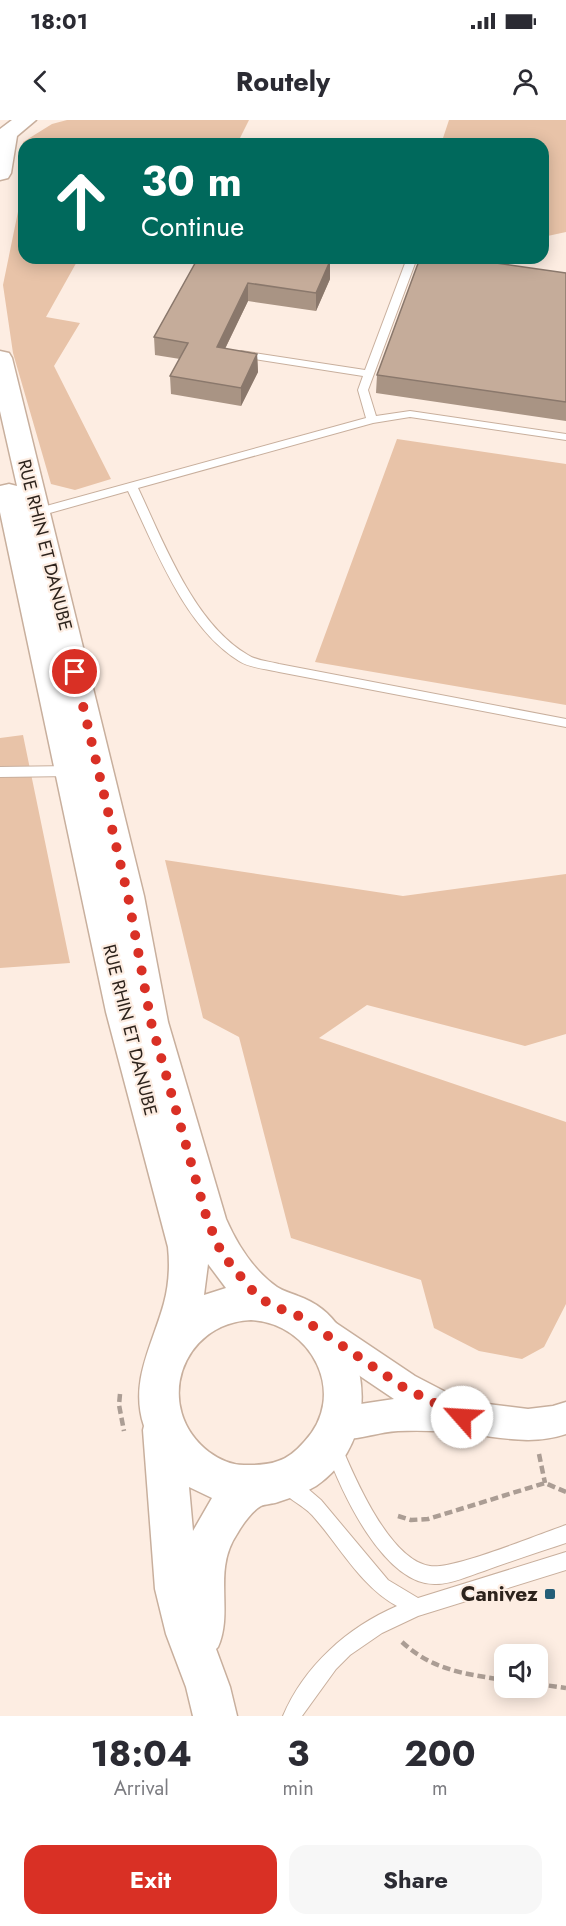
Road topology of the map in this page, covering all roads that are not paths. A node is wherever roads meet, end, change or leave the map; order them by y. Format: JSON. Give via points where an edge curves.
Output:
{"nodes":[{"id":1,"x":25,"y":120,"type":"edge"},
{"id":2,"x":0,"y":173,"type":"edge"},
{"id":3,"x":410,"y":264,"type":"edge"},
{"id":4,"x":241,"y":354,"type":"edge"},
{"id":5,"x":0,"y":358,"type":"edge"},
{"id":6,"x":369,"y":374,"type":"junction"},
{"id":7,"x":372,"y":420,"type":"junction"},
{"id":8,"x":566,"y":437,"type":"edge"},
{"id":9,"x":0,"y":452,"type":"edge"},
{"id":10,"x":131,"y":486,"type":"junction"},
{"id":11,"x":26,"y":515,"type":"junction"},
{"id":12,"x":566,"y":723,"type":"edge"},
{"id":13,"x":71,"y":771,"type":"junction"},
{"id":14,"x":0,"y":772,"type":"edge"},
{"id":15,"x":271,"y":1306,"type":"junction"},
{"id":16,"x":314,"y":1327,"type":"junction"},
{"id":17,"x":165,"y":1359,"type":"junction"},
{"id":18,"x":462,"y":1417,"type":"junction"},
{"id":19,"x":566,"y":1418,"type":"edge"},
{"id":20,"x":162,"y":1426,"type":"junction"},
{"id":21,"x":335,"y":1432,"type":"junction"},
{"id":22,"x":265,"y":1482,"type":"junction"},
{"id":23,"x":566,"y":1534,"type":"edge"},
{"id":24,"x":566,"y":1561,"type":"edge"},
{"id":25,"x":417,"y":1607,"type":"junction"},
{"id":26,"x":211,"y":1702,"type":"edge"},
{"id":27,"x":292,"y":1716,"type":"edge"}],
"edges":[{"from":1,"to":2,"type":"main road","via":[[7,134]]},
{"from":3,"to":6,"type":"lane"},
{"from":4,"to":6,"type":"lane"},
{"from":5,"to":11,"type":"main road","name":"RUE RHIN ET DANUBE"},
{"from":6,"to":7,"type":"lane","via":[[363,390]]},
{"from":7,"to":8,"type":"lane","via":[[410,414]]},
{"from":7,"to":10,"type":"lane"},
{"from":9,"to":11,"type":"main road","name":"RUE RHIN ET DANUBE"},
{"from":10,"to":11,"type":"lane"},
{"from":10,"to":12,"type":"lane","via":[[182,588],[214,633],[244,658]]},
{"from":11,"to":13,"type":"main road","name":"RUE RHIN ET DANUBE"},
{"from":11,"to":15,"type":"main road","name":"RUE RHIN ET DANUBE","via":[[128,896],[151,1022],[207,1219],[222,1254]]},
{"from":13,"to":14,"type":"lane"},
{"from":13,"to":17,"type":"main road","name":"RUE RHIN ET DANUBE","via":[[123,1012],[189,1260],[187,1292]]},
{"from":15,"to":16,"type":"main road","via":[[294,1313]]},
{"from":15,"to":17,"type":"main road","via":[[246,1304],[208,1314],[178,1338]]},
{"from":16,"to":18,"type":"street","via":[[403,1387]]},
{"from":16,"to":21,"type":"main road","via":[[332,1347],[342,1372],[345,1399]]},
{"from":17,"to":20,"type":"main road","via":[[156,1399]]},
{"from":18,"to":19,"type":"street","via":[[534,1426]]},
{"from":18,"to":21,"type":"street","via":[[397,1413],[362,1418]]},
{"from":20,"to":22,"type":"main road","via":[[176,1450],[197,1469],[224,1481]]},
{"from":20,"to":26,"type":"main road","via":[[177,1589]]},
{"from":21,"to":22,"type":"main road","via":[[303,1469]]},
{"from":21,"to":23,"type":"lane","via":[[338,1462],[366,1517],[391,1550],[422,1573],[452,1573]]},
{"from":22,"to":25,"type":"lane","via":[[294,1489],[316,1506],[381,1585]]},
{"from":22,"to":26,"type":"main road","via":[[242,1494],[218,1524],[203,1556],[201,1602]]},
{"from":24,"to":25,"type":"lane"},
{"from":25,"to":27,"type":"lane","via":[[383,1621],[328,1662]]}]}
